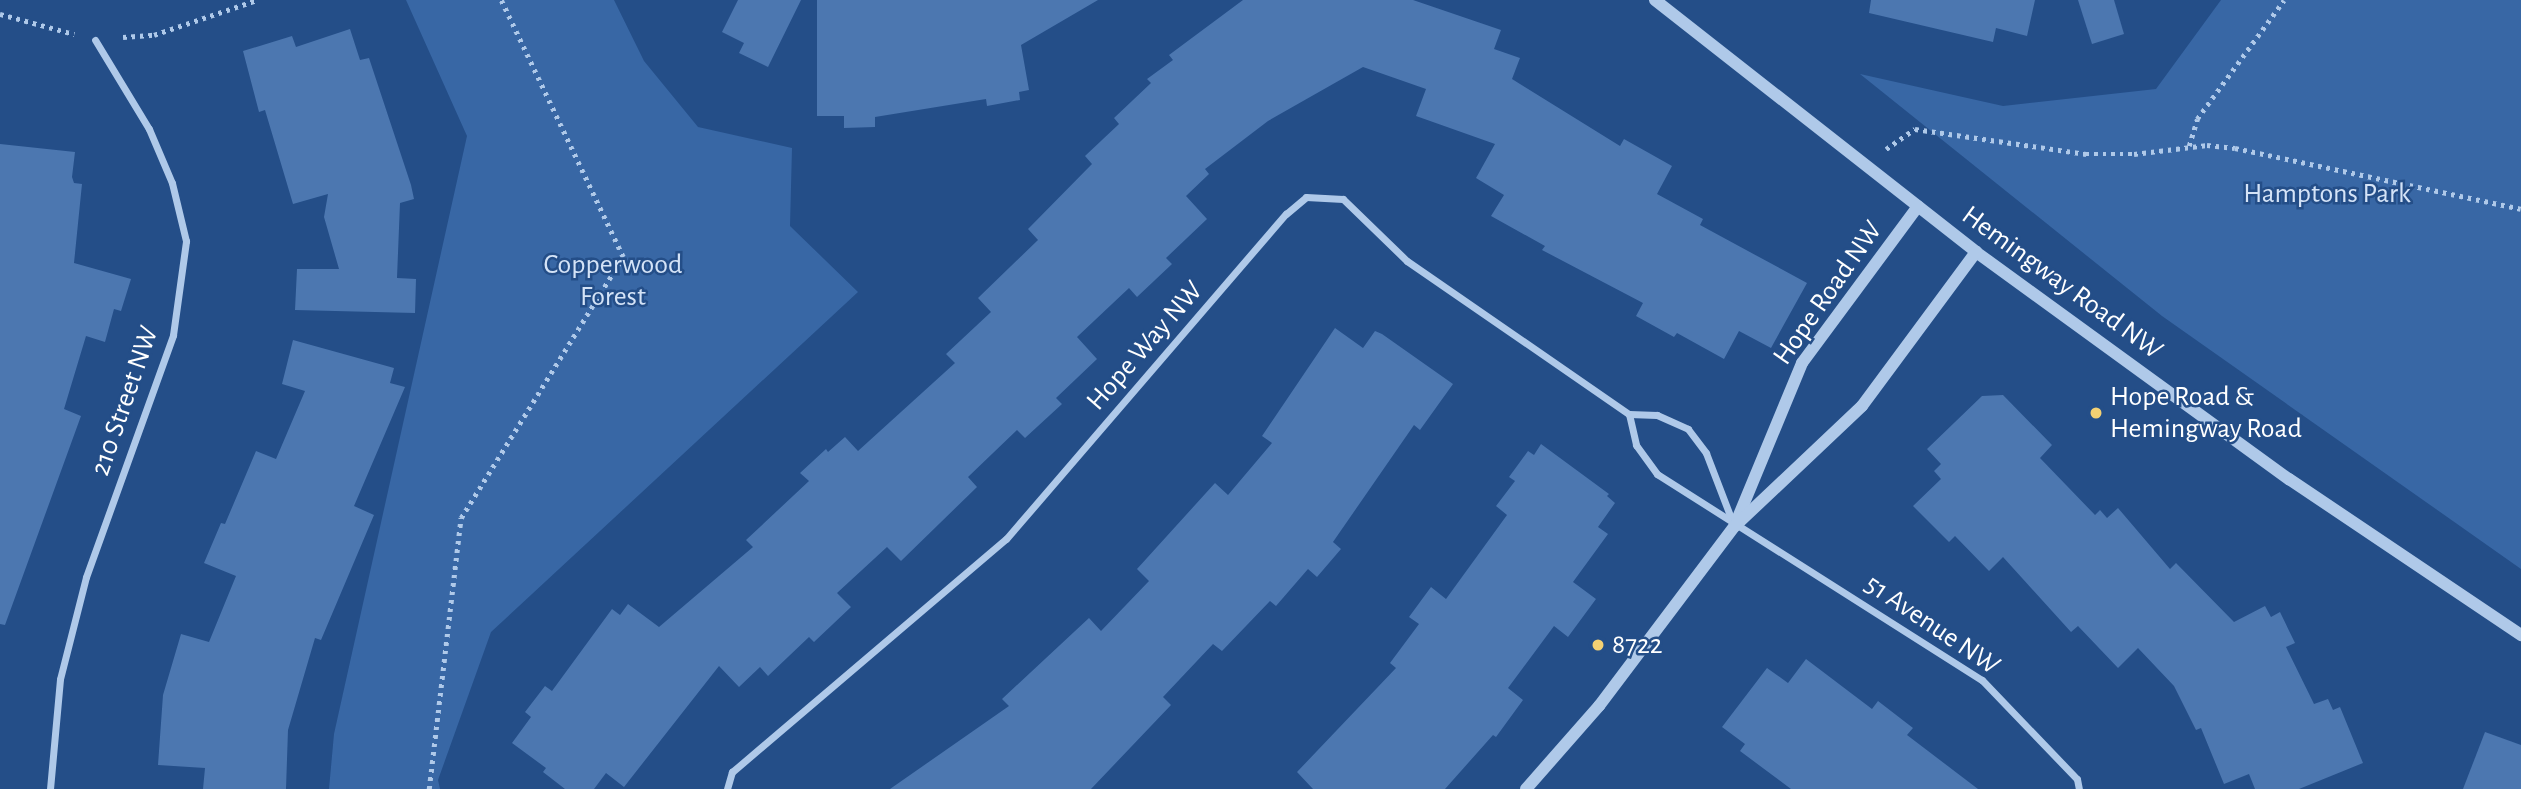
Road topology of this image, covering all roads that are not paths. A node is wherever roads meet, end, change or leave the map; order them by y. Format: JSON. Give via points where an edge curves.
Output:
{"nodes":[{"id":1,"x":1655,"y":0,"type":"edge"},
{"id":2,"x":96,"y":40,"type":"road end"},
{"id":3,"x":1918,"y":206,"type":"junction"},
{"id":4,"x":1976,"y":252,"type":"junction"},
{"id":5,"x":1629,"y":414,"type":"junction"},
{"id":6,"x":1734,"y":527,"type":"junction"},
{"id":7,"x":2521,"y":635,"type":"edge"},
{"id":8,"x":50,"y":789,"type":"edge"},
{"id":9,"x":727,"y":789,"type":"edge"},
{"id":10,"x":1526,"y":789,"type":"edge"},
{"id":11,"x":2079,"y":789,"type":"edge"}],
"edges":[{"from":1,"to":3,"type":"street","name":"Hemingway Road NW"},
{"from":2,"to":8,"type":"street","name":"210 Street NW","via":[[149,129],[172,183],[186,242],[173,335],[86,577],[60,679]]},
{"from":3,"to":4,"type":"street","name":"Hemingway Road NW"},
{"from":3,"to":6,"type":"street","name":"Hope Road NW","via":[[1802,363]]},
{"from":4,"to":6,"type":"street","name":"Hope Road NW","via":[[1862,406]]},
{"from":4,"to":7,"type":"street","name":"Hemingway Road NW","via":[[2289,479]]},
{"from":5,"to":6,"type":"street","via":[[1636,445],[1657,474]]},
{"from":5,"to":6,"type":"street","name":"Hope Way NW","via":[[1657,415],[1688,429],[1706,453]]},
{"from":5,"to":9,"type":"street","name":"Hope Way NW","via":[[1407,261],[1343,199],[1306,197],[1286,214],[1006,539],[732,772]]},
{"from":6,"to":10,"type":"street","name":"Hope Road NW","via":[[1599,706]]},
{"from":6,"to":11,"type":"street","name":"51 Avenue NW","via":[[1763,537],[1982,680],[2077,779]]}]}
